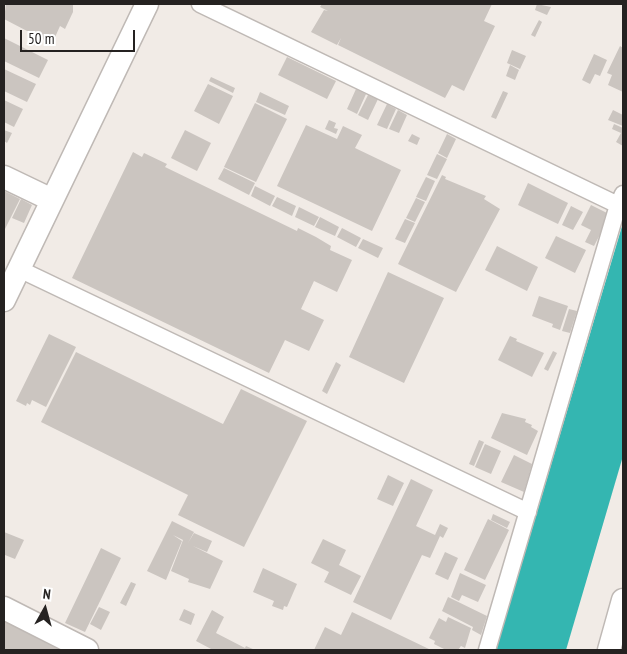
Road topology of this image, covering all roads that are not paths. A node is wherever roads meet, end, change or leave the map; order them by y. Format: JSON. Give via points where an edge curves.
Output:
{"nodes":[{"id":1,"x":147,"y":4,"type":"edge"},
{"id":2,"x":200,"y":4,"type":"edge"},
{"id":3,"x":4,"y":177,"type":"edge"},
{"id":4,"x":52,"y":200,"type":"junction"},
{"id":5,"x":620,"y":200,"type":"edge"},
{"id":6,"x":19,"y":269,"type":"junction"},
{"id":7,"x":4,"y":300,"type":"edge"},
{"id":8,"x":528,"y":512,"type":"junction"},
{"id":9,"x":623,"y":600,"type":"edge"},
{"id":10,"x":4,"y":608,"type":"edge"},
{"id":11,"x":87,"y":650,"type":"edge"},
{"id":12,"x":487,"y":650,"type":"edge"},
{"id":13,"x":609,"y":650,"type":"edge"}],
"edges":[{"from":1,"to":4,"type":"street"},
{"from":2,"to":5,"type":"street"},
{"from":3,"to":4,"type":"street"},
{"from":4,"to":6,"type":"street"},
{"from":5,"to":8,"type":"street"},
{"from":6,"to":7,"type":"street"},
{"from":6,"to":8,"type":"street"},
{"from":8,"to":12,"type":"street"},
{"from":9,"to":13,"type":"street"},
{"from":10,"to":11,"type":"street"}]}
